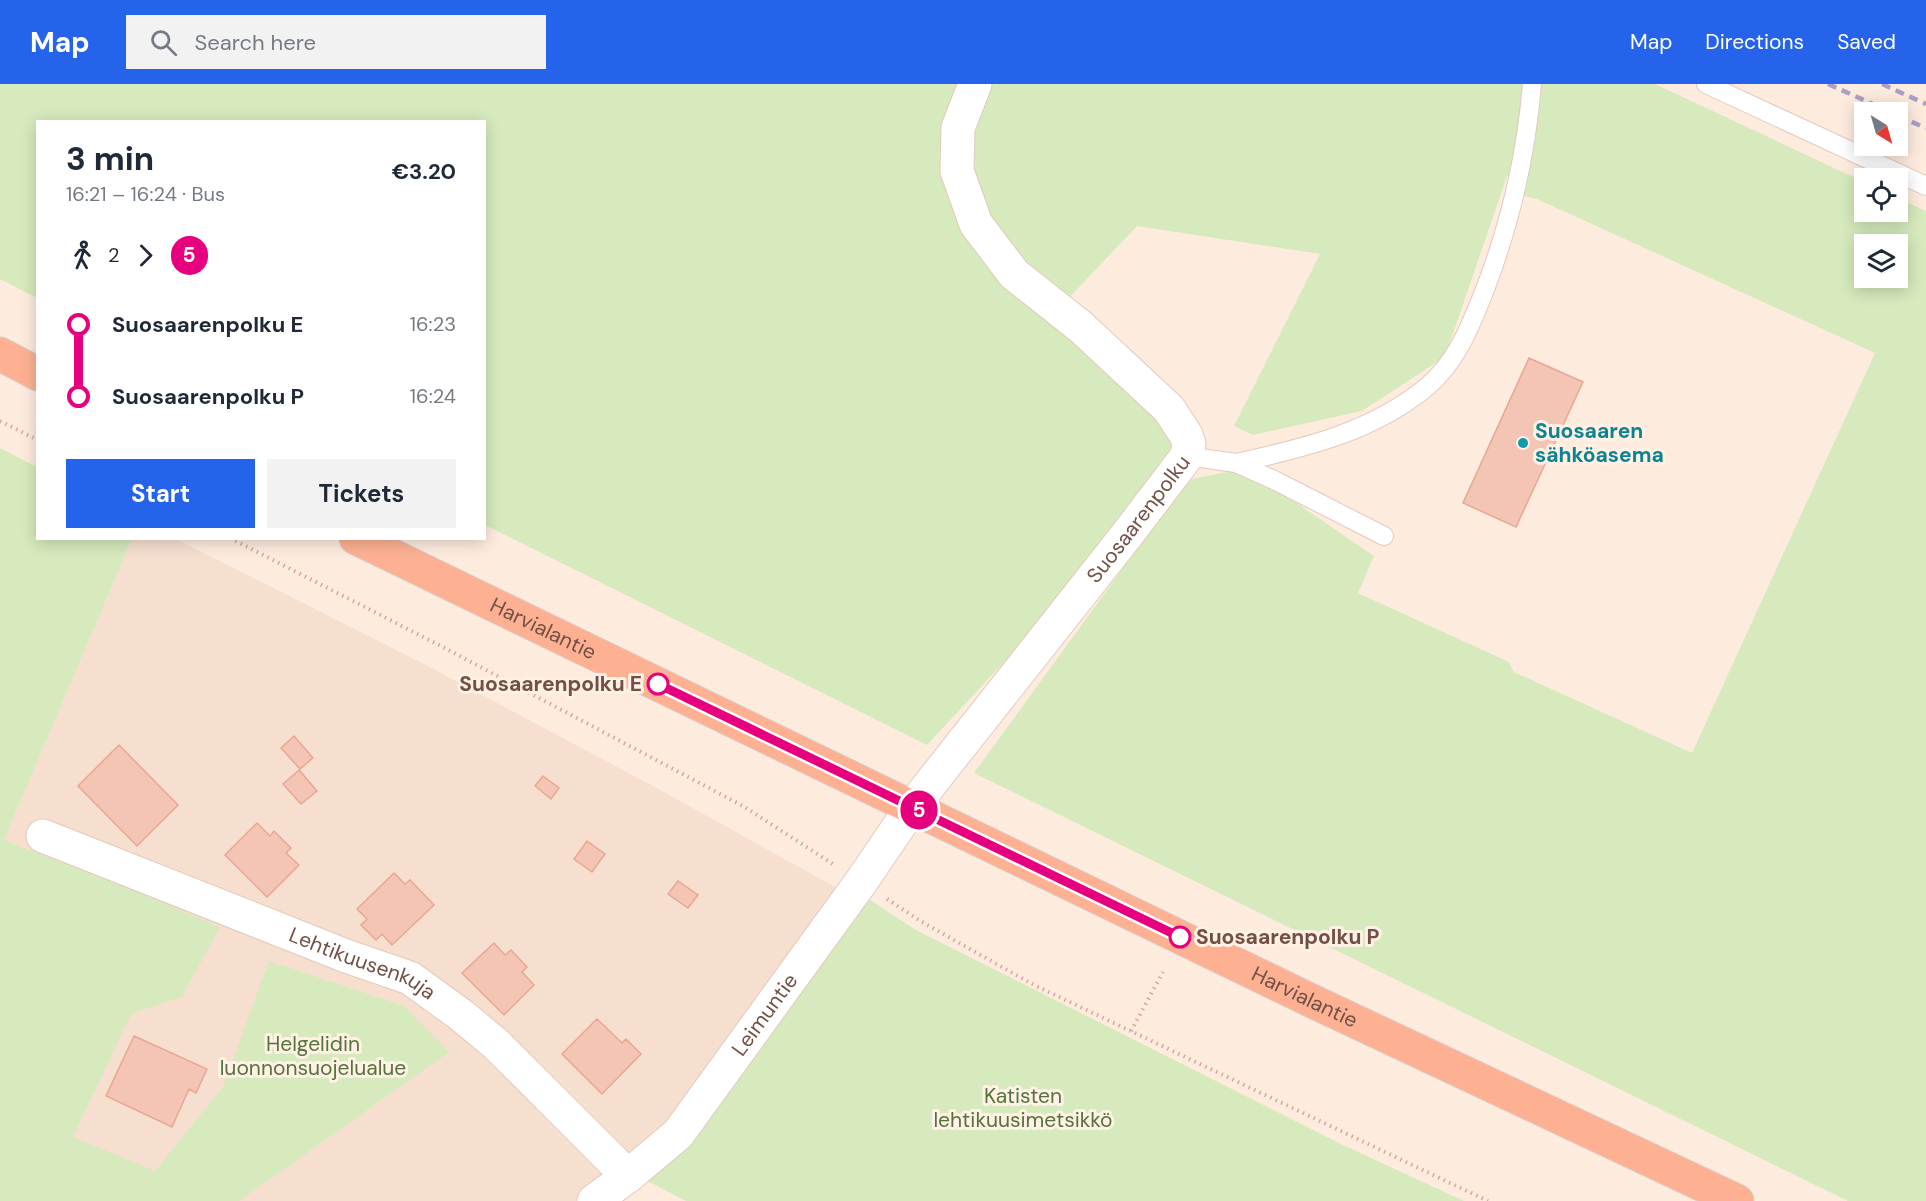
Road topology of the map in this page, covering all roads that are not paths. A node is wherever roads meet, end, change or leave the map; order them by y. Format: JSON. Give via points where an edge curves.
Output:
{"nodes":[{"id":1,"x":975,"y":84,"type":"edge"},
{"id":2,"x":1532,"y":84,"type":"edge"},
{"id":3,"x":1706,"y":84,"type":"edge"},
{"id":4,"x":1926,"y":186,"type":"edge"},
{"id":5,"x":0,"y":354,"type":"edge"},
{"id":6,"x":36,"y":373,"type":"edge"},
{"id":7,"x":1186,"y":456,"type":"junction"},
{"id":8,"x":1236,"y":463,"type":"junction"},
{"id":9,"x":1384,"y":536,"type":"dead end"},
{"id":10,"x":360,"y":540,"type":"edge"},
{"id":11,"x":912,"y":807,"type":"junction"},
{"id":12,"x":43,"y":836,"type":"dead end"},
{"id":13,"x":628,"y":1176,"type":"junction"},
{"id":14,"x":594,"y":1201,"type":"edge"},
{"id":15,"x":1737,"y":1201,"type":"edge"}],
"edges":[{"from":1,"to":7,"type":"street","name":"Suosaarenpolku","via":[[958,128],[957,171],[976,224],[1014,274],[1082,327],[1168,409],[1184,429],[1189,450]]},
{"from":2,"to":8,"type":"lane","via":[[1512,210],[1486,285],[1453,360],[1429,385],[1378,419],[1327,441]]},
{"from":3,"to":4,"type":"lane"},
{"from":5,"to":6,"type":"highway"},
{"from":7,"to":8,"type":"lane"},
{"from":7,"to":11,"type":"street","name":"Suosaarenpolku"},
{"from":8,"to":9,"type":"lane"},
{"from":10,"to":11,"type":"highway","name":"Harvialantie"},
{"from":11,"to":13,"type":"street","name":"Leimuntie","via":[[678,1134]]},
{"from":11,"to":15,"type":"highway","name":"Harvialantie"},
{"from":12,"to":13,"type":"street","name":"Lehtikuusenkuja","via":[[410,978],[496,1044]]},
{"from":13,"to":14,"type":"street","name":"Leimuntie"}]}
